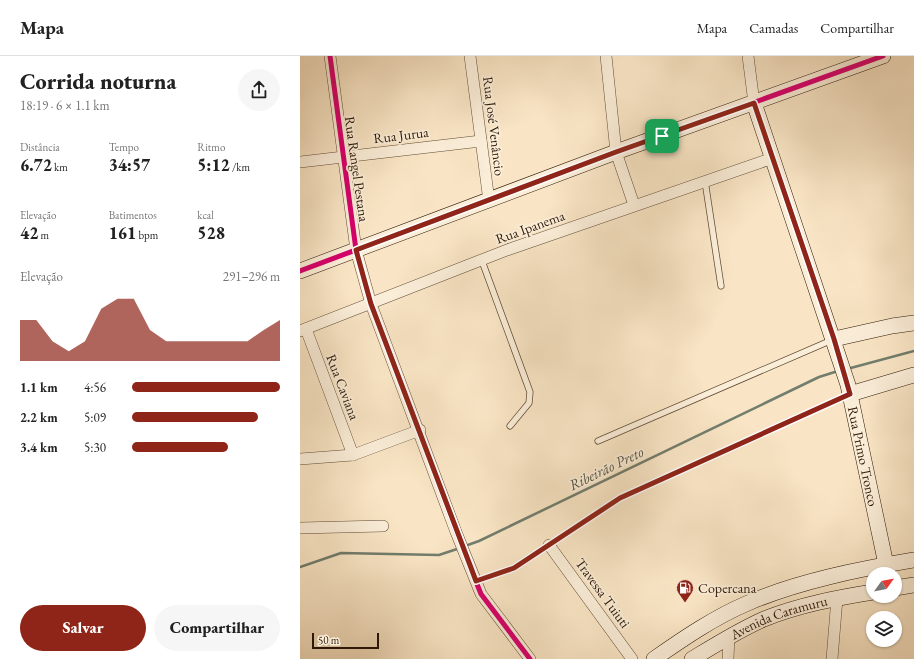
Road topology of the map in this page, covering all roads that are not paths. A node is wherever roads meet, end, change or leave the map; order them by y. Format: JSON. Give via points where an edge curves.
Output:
{"nodes":[{"id":1,"x":330,"y":56,"type":"edge"},
{"id":2,"x":470,"y":56,"type":"edge"},
{"id":3,"x":606,"y":56,"type":"edge"},
{"id":4,"x":748,"y":56,"type":"edge"},
{"id":5,"x":883,"y":56,"type":"edge"},
{"id":6,"x":754,"y":103,"type":"junction"},
{"id":7,"x":481,"y":141,"type":"junction"},
{"id":8,"x":616,"y":152,"type":"junction"},
{"id":9,"x":342,"y":156,"type":"junction"},
{"id":10,"x":774,"y":158,"type":"junction"},
{"id":11,"x":300,"y":162,"type":"edge"},
{"id":12,"x":705,"y":181,"type":"junction"},
{"id":13,"x":489,"y":201,"type":"junction"},
{"id":14,"x":634,"y":205,"type":"junction"},
{"id":15,"x":356,"y":250,"type":"junction"},
{"id":16,"x":482,"y":261,"type":"junction"},
{"id":17,"x":300,"y":271,"type":"edge"},
{"id":18,"x":721,"y":286,"type":"dead end"},
{"id":19,"x":371,"y":304,"type":"junction"},
{"id":20,"x":914,"y":323,"type":"edge"},
{"id":21,"x":303,"y":330,"type":"edge"},
{"id":22,"x":836,"y":346,"type":"junction"},
{"id":23,"x":914,"y":375,"type":"edge"},
{"id":24,"x":849,"y":389,"type":"junction"},
{"id":25,"x":510,"y":426,"type":"dead end"},
{"id":26,"x":420,"y":430,"type":"junction"},
{"id":27,"x":598,"y":441,"type":"dead end"},
{"id":28,"x":353,"y":455,"type":"junction"},
{"id":29,"x":300,"y":459,"type":"edge"},
{"id":30,"x":383,"y":526,"type":"dead end"},
{"id":31,"x":300,"y":528,"type":"edge"},
{"id":32,"x":550,"y":545,"type":"junction"},
{"id":33,"x":914,"y":560,"type":"edge"},
{"id":34,"x":887,"y":567,"type":"edge"},
{"id":35,"x":893,"y":567,"type":"edge"},
{"id":36,"x":866,"y":573,"type":"edge"},
{"id":37,"x":476,"y":581,"type":"junction"},
{"id":38,"x":914,"y":585,"type":"edge"},
{"id":39,"x":902,"y":587,"type":"edge"},
{"id":40,"x":866,"y":593,"type":"edge"},
{"id":41,"x":837,"y":598,"type":"junction"},
{"id":42,"x":729,"y":636,"type":"junction"},
{"id":43,"x":530,"y":659,"type":"edge"},
{"id":44,"x":632,"y":659,"type":"edge"},
{"id":45,"x":654,"y":659,"type":"edge"},
{"id":46,"x":692,"y":659,"type":"edge"},
{"id":47,"x":728,"y":659,"type":"edge"},
{"id":48,"x":832,"y":659,"type":"edge"}],
"edges":[{"from":1,"to":9,"type":"street","name":"Rua Rangel Pestana"},
{"from":2,"to":7,"type":"street","name":"Rua José Venâncio"},
{"from":3,"to":8,"type":"street"},
{"from":4,"to":6,"type":"street"},
{"from":5,"to":6,"type":"street"},
{"from":6,"to":8,"type":"street"},
{"from":6,"to":10,"type":"street","name":"Rua Primo Tronco"},
{"from":7,"to":9,"type":"street","name":"Rua Jurua"},
{"from":7,"to":13,"type":"street","name":"Rua José Venâncio"},
{"from":8,"to":13,"type":"street"},
{"from":8,"to":14,"type":"street"},
{"from":9,"to":11,"type":"street","name":"Rua Jurua"},
{"from":9,"to":15,"type":"street","name":"Rua Rangel Pestana"},
{"from":10,"to":12,"type":"street","name":"Rua Ipanema"},
{"from":10,"to":22,"type":"street","name":"Rua Primo Tronco"},
{"from":12,"to":14,"type":"street","name":"Rua Ipanema"},
{"from":12,"to":18,"type":"lane"},
{"from":13,"to":15,"type":"street"},
{"from":14,"to":16,"type":"street","name":"Rua Ipanema"},
{"from":15,"to":17,"type":"street"},
{"from":15,"to":19,"type":"street","name":"Rua Rangel Pestana"},
{"from":16,"to":19,"type":"street","name":"Rua Ipanema"},
{"from":16,"to":25,"type":"lane","via":[[530,392],[529,403]]},
{"from":19,"to":21,"type":"street","name":"Rua Ipanema"},
{"from":19,"to":26,"type":"street","name":"Rua Rangel Pestana"},
{"from":20,"to":22,"type":"street","via":[[892,326]]},
{"from":21,"to":28,"type":"street","name":"Rua Caviana"},
{"from":22,"to":24,"type":"street","name":"Rua Primo Tronco"},
{"from":22,"to":27,"type":"lane"},
{"from":23,"to":24,"type":"street"},
{"from":24,"to":32,"type":"lane","via":[[620,498]]},
{"from":24,"to":34,"type":"street","name":"Rua Primo Tronco"},
{"from":26,"to":28,"type":"street"},
{"from":26,"to":37,"type":"street","name":"Rua Rangel Pestana"},
{"from":28,"to":29,"type":"street"},
{"from":30,"to":31,"type":"street"},
{"from":32,"to":37,"type":"lane","via":[[514,568]]},
{"from":32,"to":44,"type":"street","name":"Travessa Tuiuti"},
{"from":33,"to":35,"type":"street","name":"Avenida Caramuru"},
{"from":36,"to":45,"type":"street","name":"Avenida Caramuru","via":[[808,583],[749,602],[700,629]]},
{"from":37,"to":43,"type":"street","name":"Rua Rangel Pestana","via":[[481,594]]},
{"from":38,"to":39,"type":"street"},
{"from":40,"to":41,"type":"street","name":"Avenida Caramuru"},
{"from":41,"to":42,"type":"street","name":"Avenida Caramuru","via":[[764,619]]},
{"from":41,"to":48,"type":"street"},
{"from":42,"to":46,"type":"street","name":"Avenida Caramuru"},
{"from":42,"to":47,"type":"street"}]}
